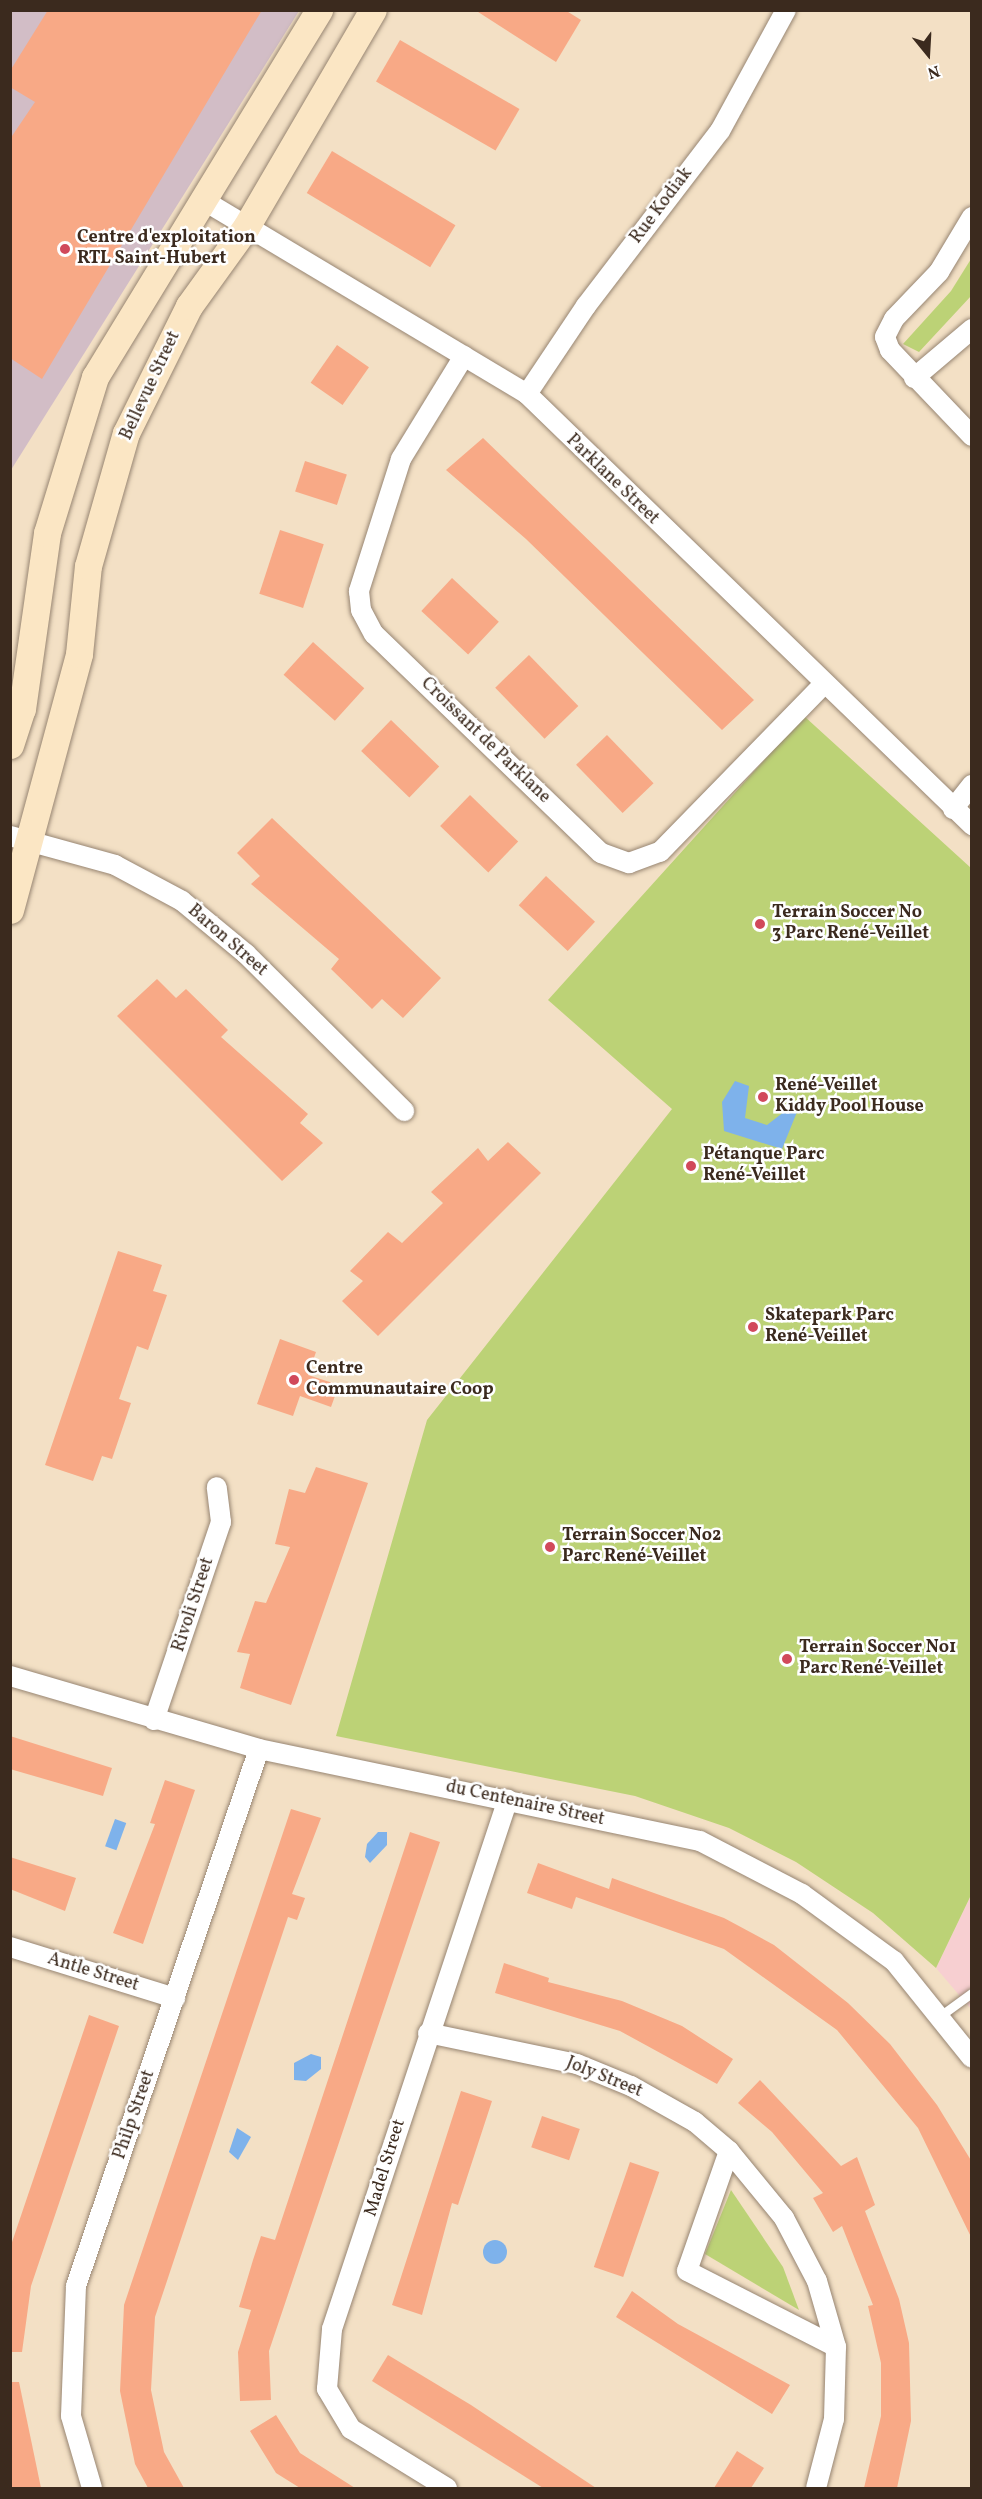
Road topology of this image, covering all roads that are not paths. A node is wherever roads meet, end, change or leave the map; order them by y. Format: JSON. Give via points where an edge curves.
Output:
{"nodes":[{"id":1,"x":319,"y":10,"type":"edge"},
{"id":2,"x":373,"y":10,"type":"edge"},
{"id":3,"x":786,"y":10,"type":"edge"},
{"id":4,"x":203,"y":200,"type":"junction"},
{"id":5,"x":972,"y":217,"type":"edge"},
{"id":6,"x":246,"y":227,"type":"junction"},
{"id":7,"x":972,"y":329,"type":"edge"},
{"id":8,"x":464,"y":356,"type":"junction"},
{"id":9,"x":914,"y":378,"type":"junction"},
{"id":10,"x":527,"y":394,"type":"junction"},
{"id":11,"x":972,"y":436,"type":"edge"},
{"id":12,"x":824,"y":684,"type":"junction"},
{"id":13,"x":10,"y":745,"type":"edge"},
{"id":14,"x":972,"y":785,"type":"edge"},
{"id":15,"x":953,"y":808,"type":"junction"},
{"id":16,"x":972,"y":825,"type":"edge"},
{"id":17,"x":20,"y":838,"type":"edge"},
{"id":18,"x":10,"y":910,"type":"edge"},
{"id":19,"x":404,"y":1111,"type":"dead end"},
{"id":20,"x":217,"y":1487,"type":"dead end"},
{"id":21,"x":10,"y":1676,"type":"edge"},
{"id":22,"x":154,"y":1720,"type":"junction"},
{"id":23,"x":259,"y":1749,"type":"junction"},
{"id":24,"x":508,"y":1799,"type":"junction"},
{"id":25,"x":10,"y":1947,"type":"edge"},
{"id":26,"x":972,"y":1993,"type":"edge"},
{"id":27,"x":175,"y":1998,"type":"junction"},
{"id":28,"x":940,"y":2016,"type":"junction"},
{"id":29,"x":428,"y":2033,"type":"junction"},
{"id":30,"x":972,"y":2058,"type":"edge"},
{"id":31,"x":729,"y":2151,"type":"junction"},
{"id":32,"x":836,"y":2347,"type":"junction"},
{"id":33,"x":92,"y":2488,"type":"edge"},
{"id":34,"x":447,"y":2488,"type":"edge"},
{"id":35,"x":816,"y":2488,"type":"edge"}],
"edges":[{"from":1,"to":4,"type":"street"},
{"from":2,"to":6,"type":"street","name":"Bellevue Street"},
{"from":3,"to":10,"type":"street","name":"Rue Kodiak","via":[[720,131],[585,306]]},
{"from":4,"to":6,"type":"street","name":"Parklane Street"},
{"from":4,"to":13,"type":"street","via":[[95,377],[47,533],[22,709]]},
{"from":5,"to":9,"type":"street","via":[[939,272],[894,319],[885,337]]},
{"from":6,"to":8,"type":"street","name":"Parklane Street"},
{"from":6,"to":17,"type":"street","name":"Bellevue Street","via":[[189,306],[126,433],[88,566],[79,654]]},
{"from":7,"to":9,"type":"street"},
{"from":8,"to":10,"type":"street","name":"Parklane Street"},
{"from":8,"to":12,"type":"street","name":"Croissant de Parklane","via":[[401,459],[359,591],[361,610],[374,634],[598,850],[629,862],[660,852]]},
{"from":9,"to":11,"type":"street"},
{"from":10,"to":12,"type":"street","name":"Parklane Street"},
{"from":12,"to":15,"type":"street","name":"Parklane Street"},
{"from":14,"to":15,"type":"street"},
{"from":15,"to":16,"type":"street","name":"Parklane Street"},
{"from":17,"to":18,"type":"street","name":"Bellevue Street"},
{"from":17,"to":19,"type":"street","name":"Baron Street","via":[[115,865],[182,901],[246,954]]},
{"from":20,"to":22,"type":"street","name":"Rivoli Street","via":[[221,1522]]},
{"from":21,"to":22,"type":"street","name":"du Centenaire Street"},
{"from":22,"to":23,"type":"street","name":"du Centenaire Street"},
{"from":23,"to":24,"type":"street","name":"du Centenaire Street"},
{"from":23,"to":27,"type":"street","name":"Philp Street"},
{"from":24,"to":28,"type":"street","name":"du Centenaire Street","via":[[700,1841],[802,1893],[894,1962]]},
{"from":24,"to":29,"type":"street","name":"Madel Street"},
{"from":25,"to":27,"type":"street","name":"Antle Street"},
{"from":26,"to":28,"type":"lane"},
{"from":27,"to":33,"type":"street","name":"Philp Street","via":[[76,2286],[71,2416]]},
{"from":28,"to":30,"type":"street","name":"du Centenaire Street"},
{"from":29,"to":31,"type":"street","name":"Joly Street","via":[[577,2064],[659,2102]]},
{"from":29,"to":34,"type":"street","name":"Madel Street","via":[[332,2329],[327,2389],[351,2429]]},
{"from":31,"to":32,"type":"street","name":"Joly Street","via":[[784,2218],[817,2281]]},
{"from":31,"to":32,"type":"street","via":[[687,2271]]},
{"from":32,"to":35,"type":"street","name":"Joly Street","via":[[834,2419]]}]}
